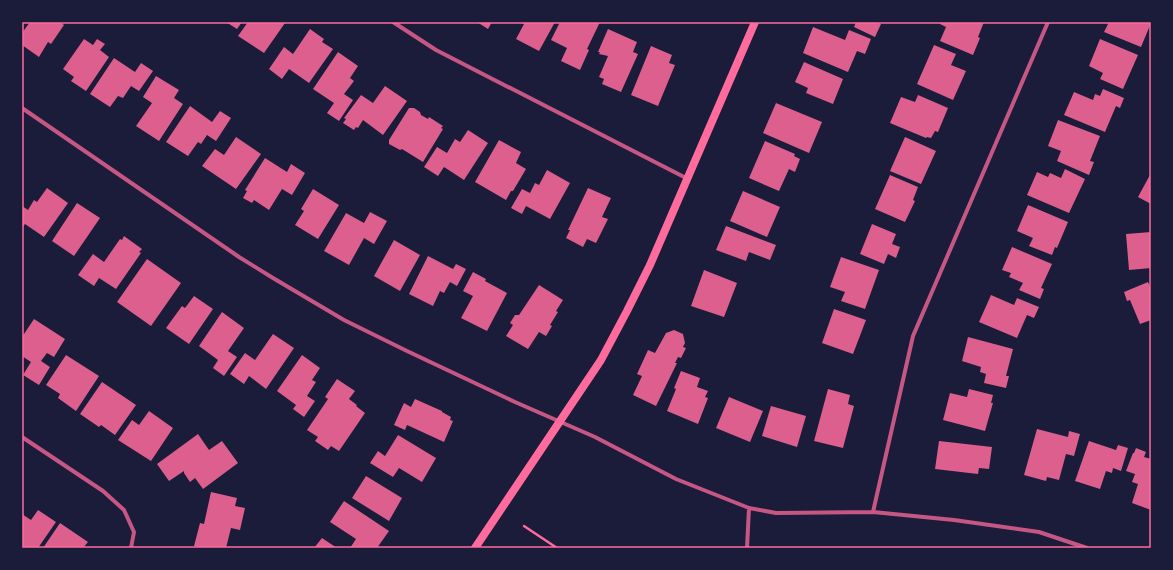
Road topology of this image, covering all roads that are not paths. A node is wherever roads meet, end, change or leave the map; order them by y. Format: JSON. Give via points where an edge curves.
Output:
{"nodes":[{"id":1,"x":393,"y":22,"type":"edge"},
{"id":2,"x":755,"y":22,"type":"edge"},
{"id":3,"x":1048,"y":22,"type":"edge"},
{"id":4,"x":22,"y":108,"type":"edge"},
{"id":5,"x":688,"y":179,"type":"junction"},
{"id":6,"x":560,"y":422,"type":"junction"},
{"id":7,"x":22,"y":437,"type":"edge"},
{"id":8,"x":749,"y":508,"type":"junction"},
{"id":9,"x":873,"y":512,"type":"junction"},
{"id":10,"x":131,"y":548,"type":"edge"},
{"id":11,"x":475,"y":548,"type":"edge"},
{"id":12,"x":746,"y":548,"type":"edge"},
{"id":13,"x":1087,"y":548,"type":"edge"}],
"edges":[{"from":1,"to":5,"type":"street","via":[[436,50]]},
{"from":2,"to":5,"type":"main road"},
{"from":3,"to":9,"type":"street","via":[[913,336]]},
{"from":4,"to":6,"type":"street","via":[[232,253],[279,282],[351,323]]},
{"from":5,"to":6,"type":"main road","via":[[627,311],[601,360]]},
{"from":6,"to":8,"type":"street","via":[[595,437],[676,480]]},
{"from":6,"to":11,"type":"main road"},
{"from":7,"to":10,"type":"street","via":[[103,491],[124,510],[134,532]]},
{"from":8,"to":9,"type":"street","via":[[776,513]]},
{"from":8,"to":12,"type":"street"},
{"from":9,"to":13,"type":"street","via":[[1039,532]]}]}
